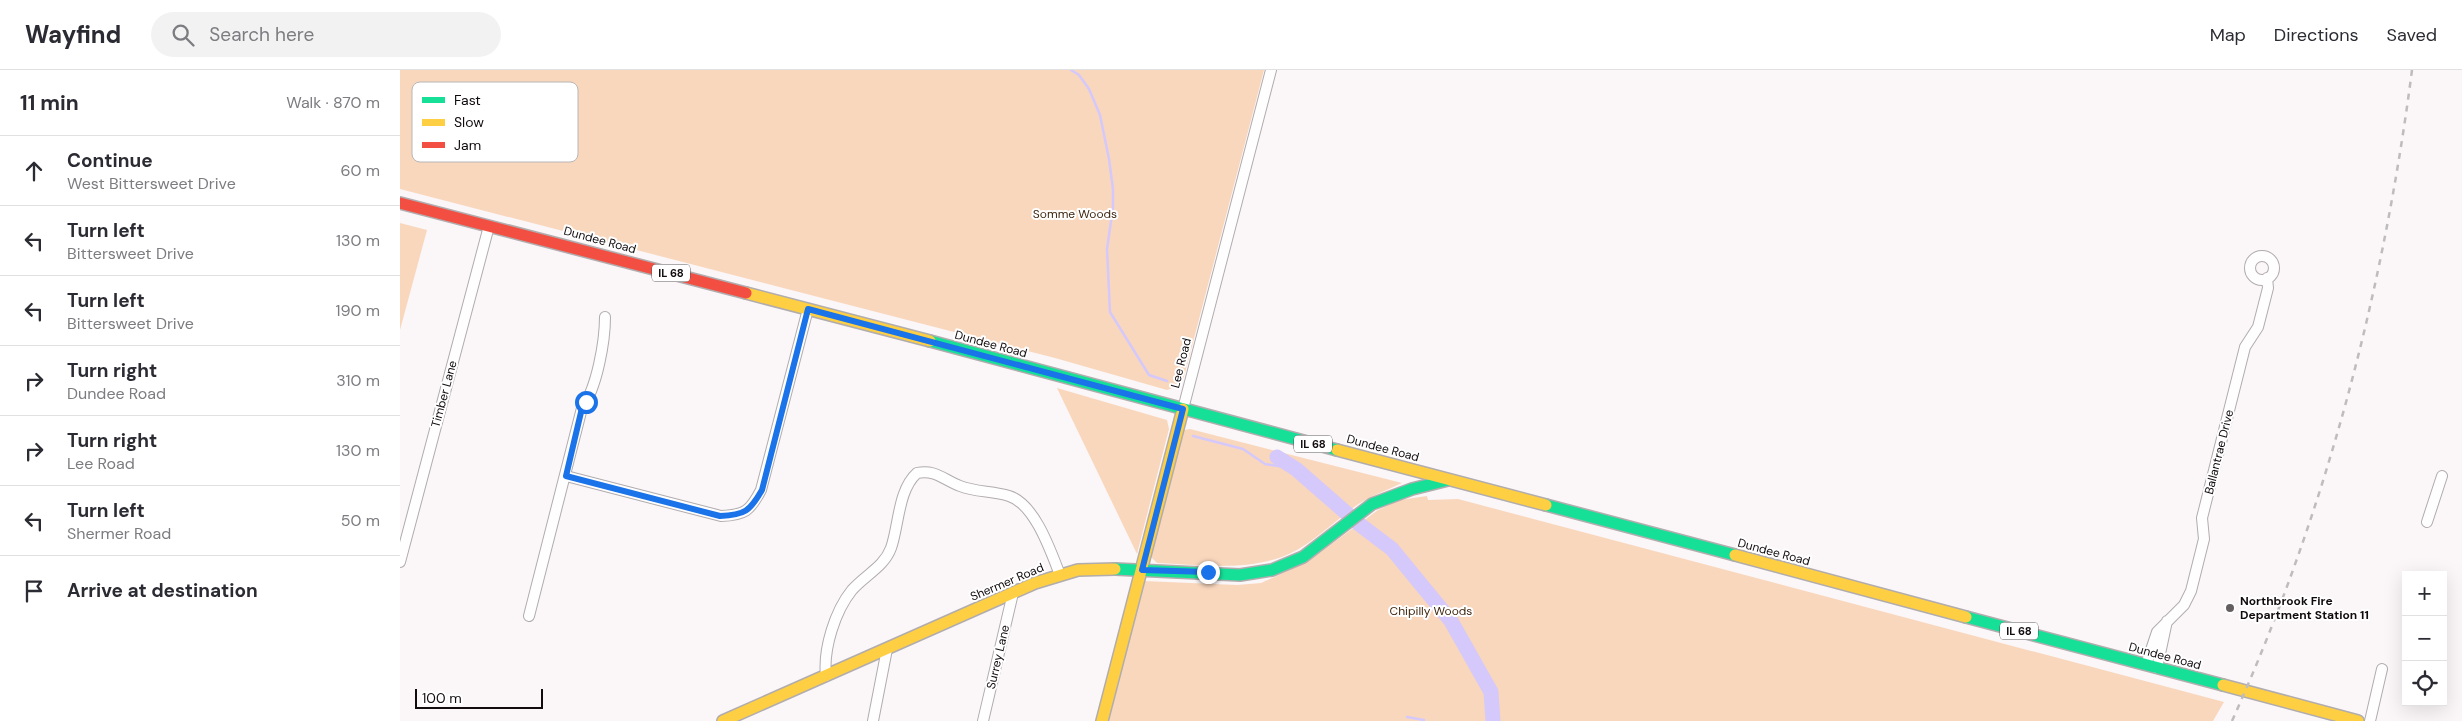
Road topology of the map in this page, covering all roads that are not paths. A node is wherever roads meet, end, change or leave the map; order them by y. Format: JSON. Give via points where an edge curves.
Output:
{"nodes":[{"id":1,"x":1271,"y":70,"type":"edge"},
{"id":2,"x":400,"y":203,"type":"edge"},
{"id":3,"x":489,"y":226,"type":"junction"},
{"id":4,"x":2267,"y":278,"type":"dead end"},
{"id":5,"x":808,"y":309,"type":"junction"},
{"id":6,"x":605,"y":317,"type":"dead end"},
{"id":7,"x":1183,"y":409,"type":"junction"},
{"id":8,"x":566,"y":476,"type":"junction"},
{"id":9,"x":2442,"y":476,"type":"dead end"},
{"id":10,"x":1448,"y":480,"type":"junction"},
{"id":11,"x":2427,"y":522,"type":"dead end"},
{"id":12,"x":400,"y":562,"type":"edge"},
{"id":13,"x":1142,"y":570,"type":"junction"},
{"id":14,"x":1060,"y":575,"type":"junction"},
{"id":15,"x":1013,"y":593,"type":"junction"},
{"id":16,"x":529,"y":616,"type":"dead end"},
{"id":17,"x":887,"y":649,"type":"junction"},
{"id":18,"x":2151,"y":666,"type":"junction"},
{"id":19,"x":2382,"y":669,"type":"dead end"},
{"id":20,"x":826,"y":676,"type":"junction"},
{"id":21,"x":2351,"y":720,"type":"edge"},
{"id":22,"x":723,"y":721,"type":"edge"},
{"id":23,"x":873,"y":721,"type":"edge"},
{"id":24,"x":983,"y":721,"type":"edge"},
{"id":25,"x":1102,"y":721,"type":"edge"},
{"id":26,"x":2370,"y":721,"type":"edge"}],
"edges":[{"from":1,"to":7,"type":"street","name":"Lee Road"},
{"from":2,"to":3,"type":"main road","name":"Dundee Road","number":"IL 68"},
{"from":3,"to":5,"type":"main road","name":"Dundee Road","number":"IL 68"},
{"from":3,"to":12,"type":"street","name":"Timber Lane"},
{"from":4,"to":18,"type":"street","name":"Ballantrae Drive","via":[[2268,288],[2258,327],[2247,342],[2202,518],[2204,539],[2191,591],[2184,605],[2157,632]]},
{"from":5,"to":7,"type":"main road","name":"Dundee Road","number":"IL 68"},
{"from":5,"to":8,"type":"street","via":[[762,490],[751,508],[736,515],[720,516]]},
{"from":6,"to":8,"type":"street","via":[[605,333],[592,388],[582,408]]},
{"from":7,"to":10,"type":"main road","name":"Dundee Road","number":"IL 68"},
{"from":7,"to":13,"type":"main road","name":"Lee Road"},
{"from":8,"to":16,"type":"street"},
{"from":9,"to":11,"type":"street"},
{"from":10,"to":13,"type":"main road","name":"Shermer Road","via":[[1372,504],[1303,557],[1272,570],[1240,575]]},
{"from":10,"to":18,"type":"main road","name":"Dundee Road","number":"IL 68"},
{"from":13,"to":14,"type":"main road","name":"Shermer Road","via":[[1101,568]]},
{"from":13,"to":25,"type":"main road","name":"Lee Road"},
{"from":14,"to":15,"type":"main road","name":"Shermer Road"},
{"from":14,"to":20,"type":"street","via":[[1041,532],[1023,504],[1015,499],[962,487],[933,473],[917,473],[907,484],[886,558],[853,589],[840,611],[826,653]]},
{"from":15,"to":17,"type":"main road","name":"Shermer Road"},
{"from":15,"to":24,"type":"street","name":"Surrey Lane"},
{"from":17,"to":20,"type":"main road","name":"Shermer Road"},
{"from":17,"to":23,"type":"street"},
{"from":18,"to":21,"type":"main road","name":"Dundee Road","number":"IL 68"},
{"from":19,"to":26,"type":"street"},
{"from":20,"to":22,"type":"main road","name":"Shermer Road"}]}
